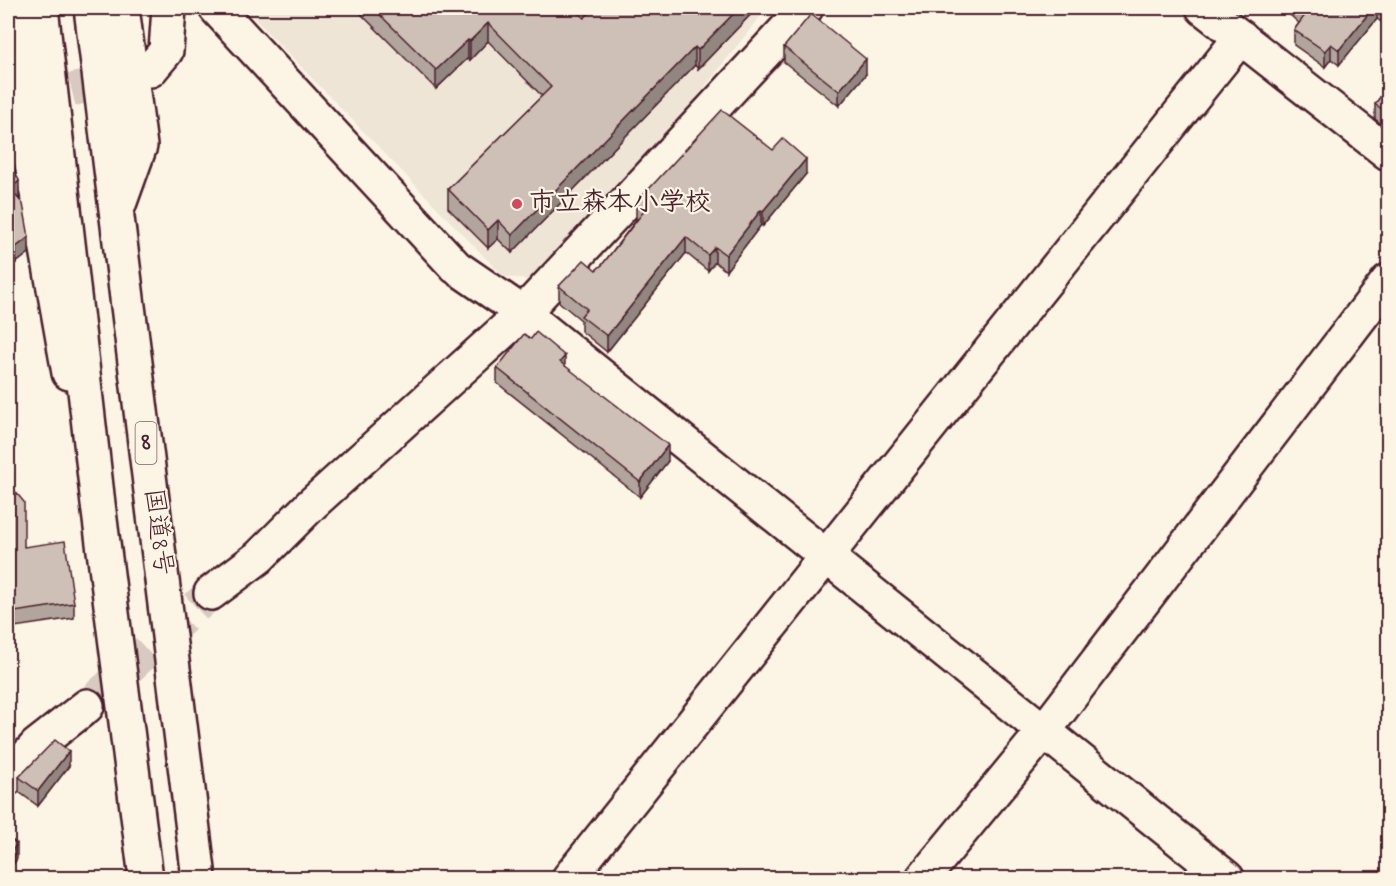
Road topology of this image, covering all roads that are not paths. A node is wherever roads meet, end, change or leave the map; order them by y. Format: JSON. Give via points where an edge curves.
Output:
{"nodes":[{"id":1,"x":8,"y":8,"type":"edge"},
{"id":2,"x":41,"y":8,"type":"edge"},
{"id":3,"x":91,"y":8,"type":"edge"},
{"id":4,"x":122,"y":8,"type":"edge"},
{"id":5,"x":169,"y":8,"type":"edge"},
{"id":6,"x":216,"y":8,"type":"edge"},
{"id":7,"x":806,"y":8,"type":"edge"},
{"id":8,"x":1203,"y":8,"type":"edge"},
{"id":9,"x":1240,"y":37,"type":"junction"},
{"id":10,"x":150,"y":70,"type":"tunnel mouth"},
{"id":11,"x":1389,"y":153,"type":"edge"},
{"id":12,"x":117,"y":210,"type":"junction"},
{"id":13,"x":1389,"y":281,"type":"edge"},
{"id":14,"x":523,"y":313,"type":"junction"},
{"id":15,"x":98,"y":504,"type":"junction"},
{"id":16,"x":826,"y":556,"type":"junction"},
{"id":17,"x":211,"y":593,"type":"tunnel mouth"},
{"id":18,"x":87,"y":706,"type":"tunnel mouth"},
{"id":19,"x":1044,"y":731,"type":"junction"},
{"id":20,"x":8,"y":778,"type":"edge"},
{"id":21,"x":146,"y":879,"type":"edge"},
{"id":22,"x":200,"y":879,"type":"edge"},
{"id":23,"x":569,"y":879,"type":"edge"},
{"id":24,"x":923,"y":879,"type":"edge"},
{"id":25,"x":1227,"y":879,"type":"edge"}],
"edges":[{"from":1,"to":15,"type":"main road","via":[[74,402]]},
{"from":2,"to":15,"type":"main road"},
{"from":3,"to":12,"type":"main road","name":"国道8号","number":"8"},
{"from":4,"to":12,"type":"main road","via":[[140,146]]},
{"from":5,"to":10,"type":"main road","via":[[166,51]]},
{"from":6,"to":14,"type":"main road","via":[[456,267]]},
{"from":7,"to":14,"type":"main road"},
{"from":8,"to":9,"type":"main road"},
{"from":9,"to":11,"type":"main road"},
{"from":9,"to":16,"type":"main road"},
{"from":12,"to":22,"type":"main road","name":"国道8号","number":"8"},
{"from":13,"to":19,"type":"main road"},
{"from":14,"to":16,"type":"main road"},
{"from":14,"to":17,"type":"main road","via":[[259,557]]},
{"from":15,"to":21,"type":"main road"},
{"from":16,"to":19,"type":"main road"},
{"from":16,"to":23,"type":"main road"},
{"from":18,"to":20,"type":"main road","via":[[36,746]]},
{"from":19,"to":24,"type":"main road"},
{"from":19,"to":25,"type":"main road"}]}
